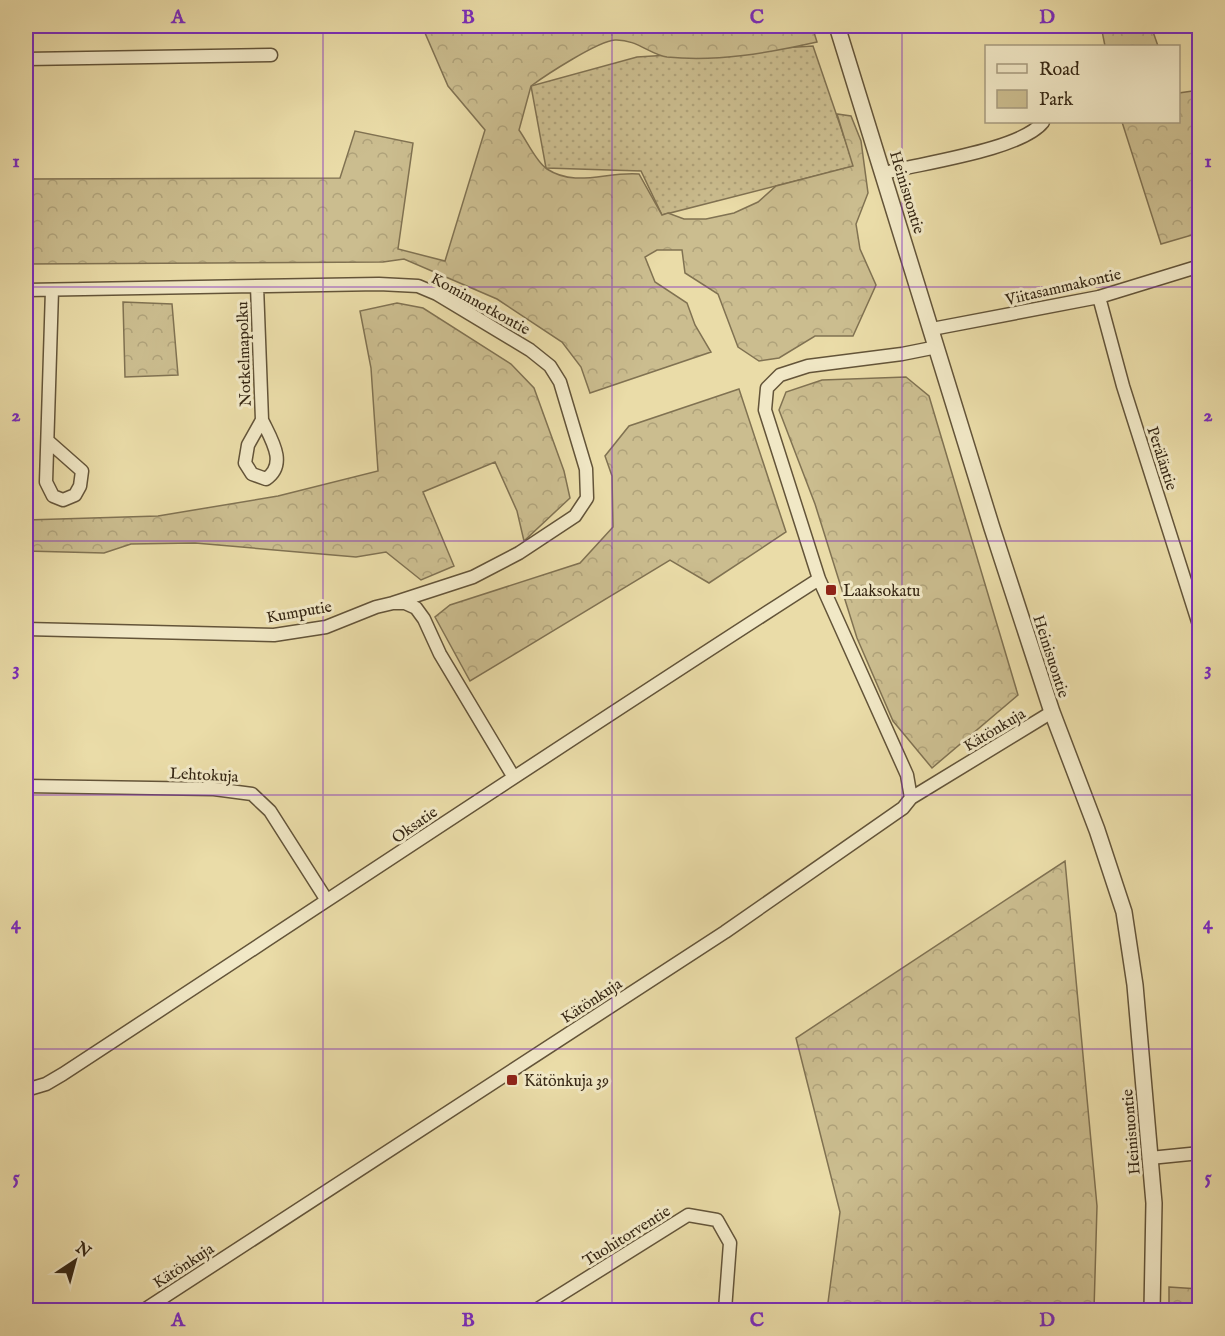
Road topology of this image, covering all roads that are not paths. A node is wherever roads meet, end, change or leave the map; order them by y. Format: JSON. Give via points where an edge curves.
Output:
{"nodes":[{"id":1,"x":837,"y":26,"type":"edge"},
{"id":2,"x":271,"y":55,"type":"dead end"},
{"id":3,"x":26,"y":59,"type":"edge"},
{"id":4,"x":1042,"y":123,"type":"edge"},
{"id":5,"x":884,"y":173,"type":"junction"},
{"id":6,"x":1200,"y":266,"type":"edge"},
{"id":7,"x":257,"y":286,"type":"junction"},
{"id":8,"x":26,"y":290,"type":"edge"},
{"id":9,"x":52,"y":291,"type":"junction"},
{"id":10,"x":1099,"y":297,"type":"junction"},
{"id":11,"x":932,"y":329,"type":"junction"},
{"id":12,"x":937,"y":347,"type":"junction"},
{"id":13,"x":262,"y":420,"type":"dead end"},
{"id":14,"x":48,"y":441,"type":"junction"},
{"id":15,"x":819,"y":579,"type":"junction"},
{"id":16,"x":393,"y":603,"type":"junction"},
{"id":17,"x":1200,"y":628,"type":"edge"},
{"id":18,"x":26,"y":629,"type":"edge"},
{"id":19,"x":1052,"y":712,"type":"junction"},
{"id":20,"x":513,"y":776,"type":"junction"},
{"id":21,"x":26,"y":786,"type":"edge"},
{"id":22,"x":911,"y":798,"type":"junction"},
{"id":23,"x":326,"y":899,"type":"junction"},
{"id":24,"x":26,"y":1090,"type":"edge"},
{"id":25,"x":1200,"y":1153,"type":"edge"},
{"id":26,"x":1150,"y":1158,"type":"junction"},
{"id":27,"x":144,"y":1311,"type":"edge"},
{"id":28,"x":537,"y":1311,"type":"edge"},
{"id":29,"x":725,"y":1311,"type":"edge"},
{"id":30,"x":1152,"y":1311,"type":"edge"}],
"edges":[{"from":1,"to":5,"type":"street","name":"Heinisuontie"},
{"from":2,"to":3,"type":"street"},
{"from":4,"to":5,"type":"street","via":[[1011,143]]},
{"from":5,"to":11,"type":"street","name":"Heinisuontie"},
{"from":6,"to":10,"type":"street","name":"Viitasammakontie"},
{"from":7,"to":9,"type":"street","name":"Kominnotkontie"},
{"from":7,"to":13,"type":"street","name":"Notkelmapolku"},
{"from":7,"to":16,"type":"street","name":"Kominnotkontie","via":[[418,286],[530,350],[550,366],[560,382],[586,469],[587,498],[575,516],[519,553],[473,577]]},
{"from":8,"to":9,"type":"street","name":"Kominnotkontie"},
{"from":9,"to":14,"type":"street"},
{"from":10,"to":11,"type":"street","name":"Viitasammakontie"},
{"from":10,"to":17,"type":"street","name":"Peräläntie","via":[[1126,397]]},
{"from":11,"to":12,"type":"street","name":"Heinisuontie"},
{"from":12,"to":15,"type":"street","via":[[808,366],[780,375],[767,388],[765,410]]},
{"from":12,"to":19,"type":"street","name":"Heinisuontie"},
{"from":14,"to":14,"type":"street","via":[[46,482],[52,496],[63,500],[75,495],[82,471]]},
{"from":15,"to":20,"type":"street","name":"Oksatie"},
{"from":15,"to":22,"type":"street","via":[[907,775]]},
{"from":16,"to":18,"type":"street","name":"Kumputie","via":[[326,627],[274,635]]},
{"from":16,"to":20,"type":"street","via":[[405,603],[424,619],[440,654]]},
{"from":19,"to":22,"type":"street","name":"Kätönkuja"},
{"from":19,"to":26,"type":"street","name":"Heinisuontie","via":[[1124,912],[1135,985]]},
{"from":20,"to":23,"type":"street","name":"Oksatie"},
{"from":21,"to":23,"type":"street","name":"Lehtokuja","via":[[214,789],[252,794],[270,811]]},
{"from":22,"to":27,"type":"street","name":"Kätönkuja","via":[[903,808],[725,932]]},
{"from":23,"to":24,"type":"street","name":"Oksatie","via":[[63,1074]]},
{"from":25,"to":26,"type":"street"},
{"from":26,"to":30,"type":"street","name":"Heinisuontie","via":[[1154,1203]]},
{"from":28,"to":29,"type":"street","name":"Tuohitorventie","via":[[688,1215],[717,1220],[730,1243]]}]}
